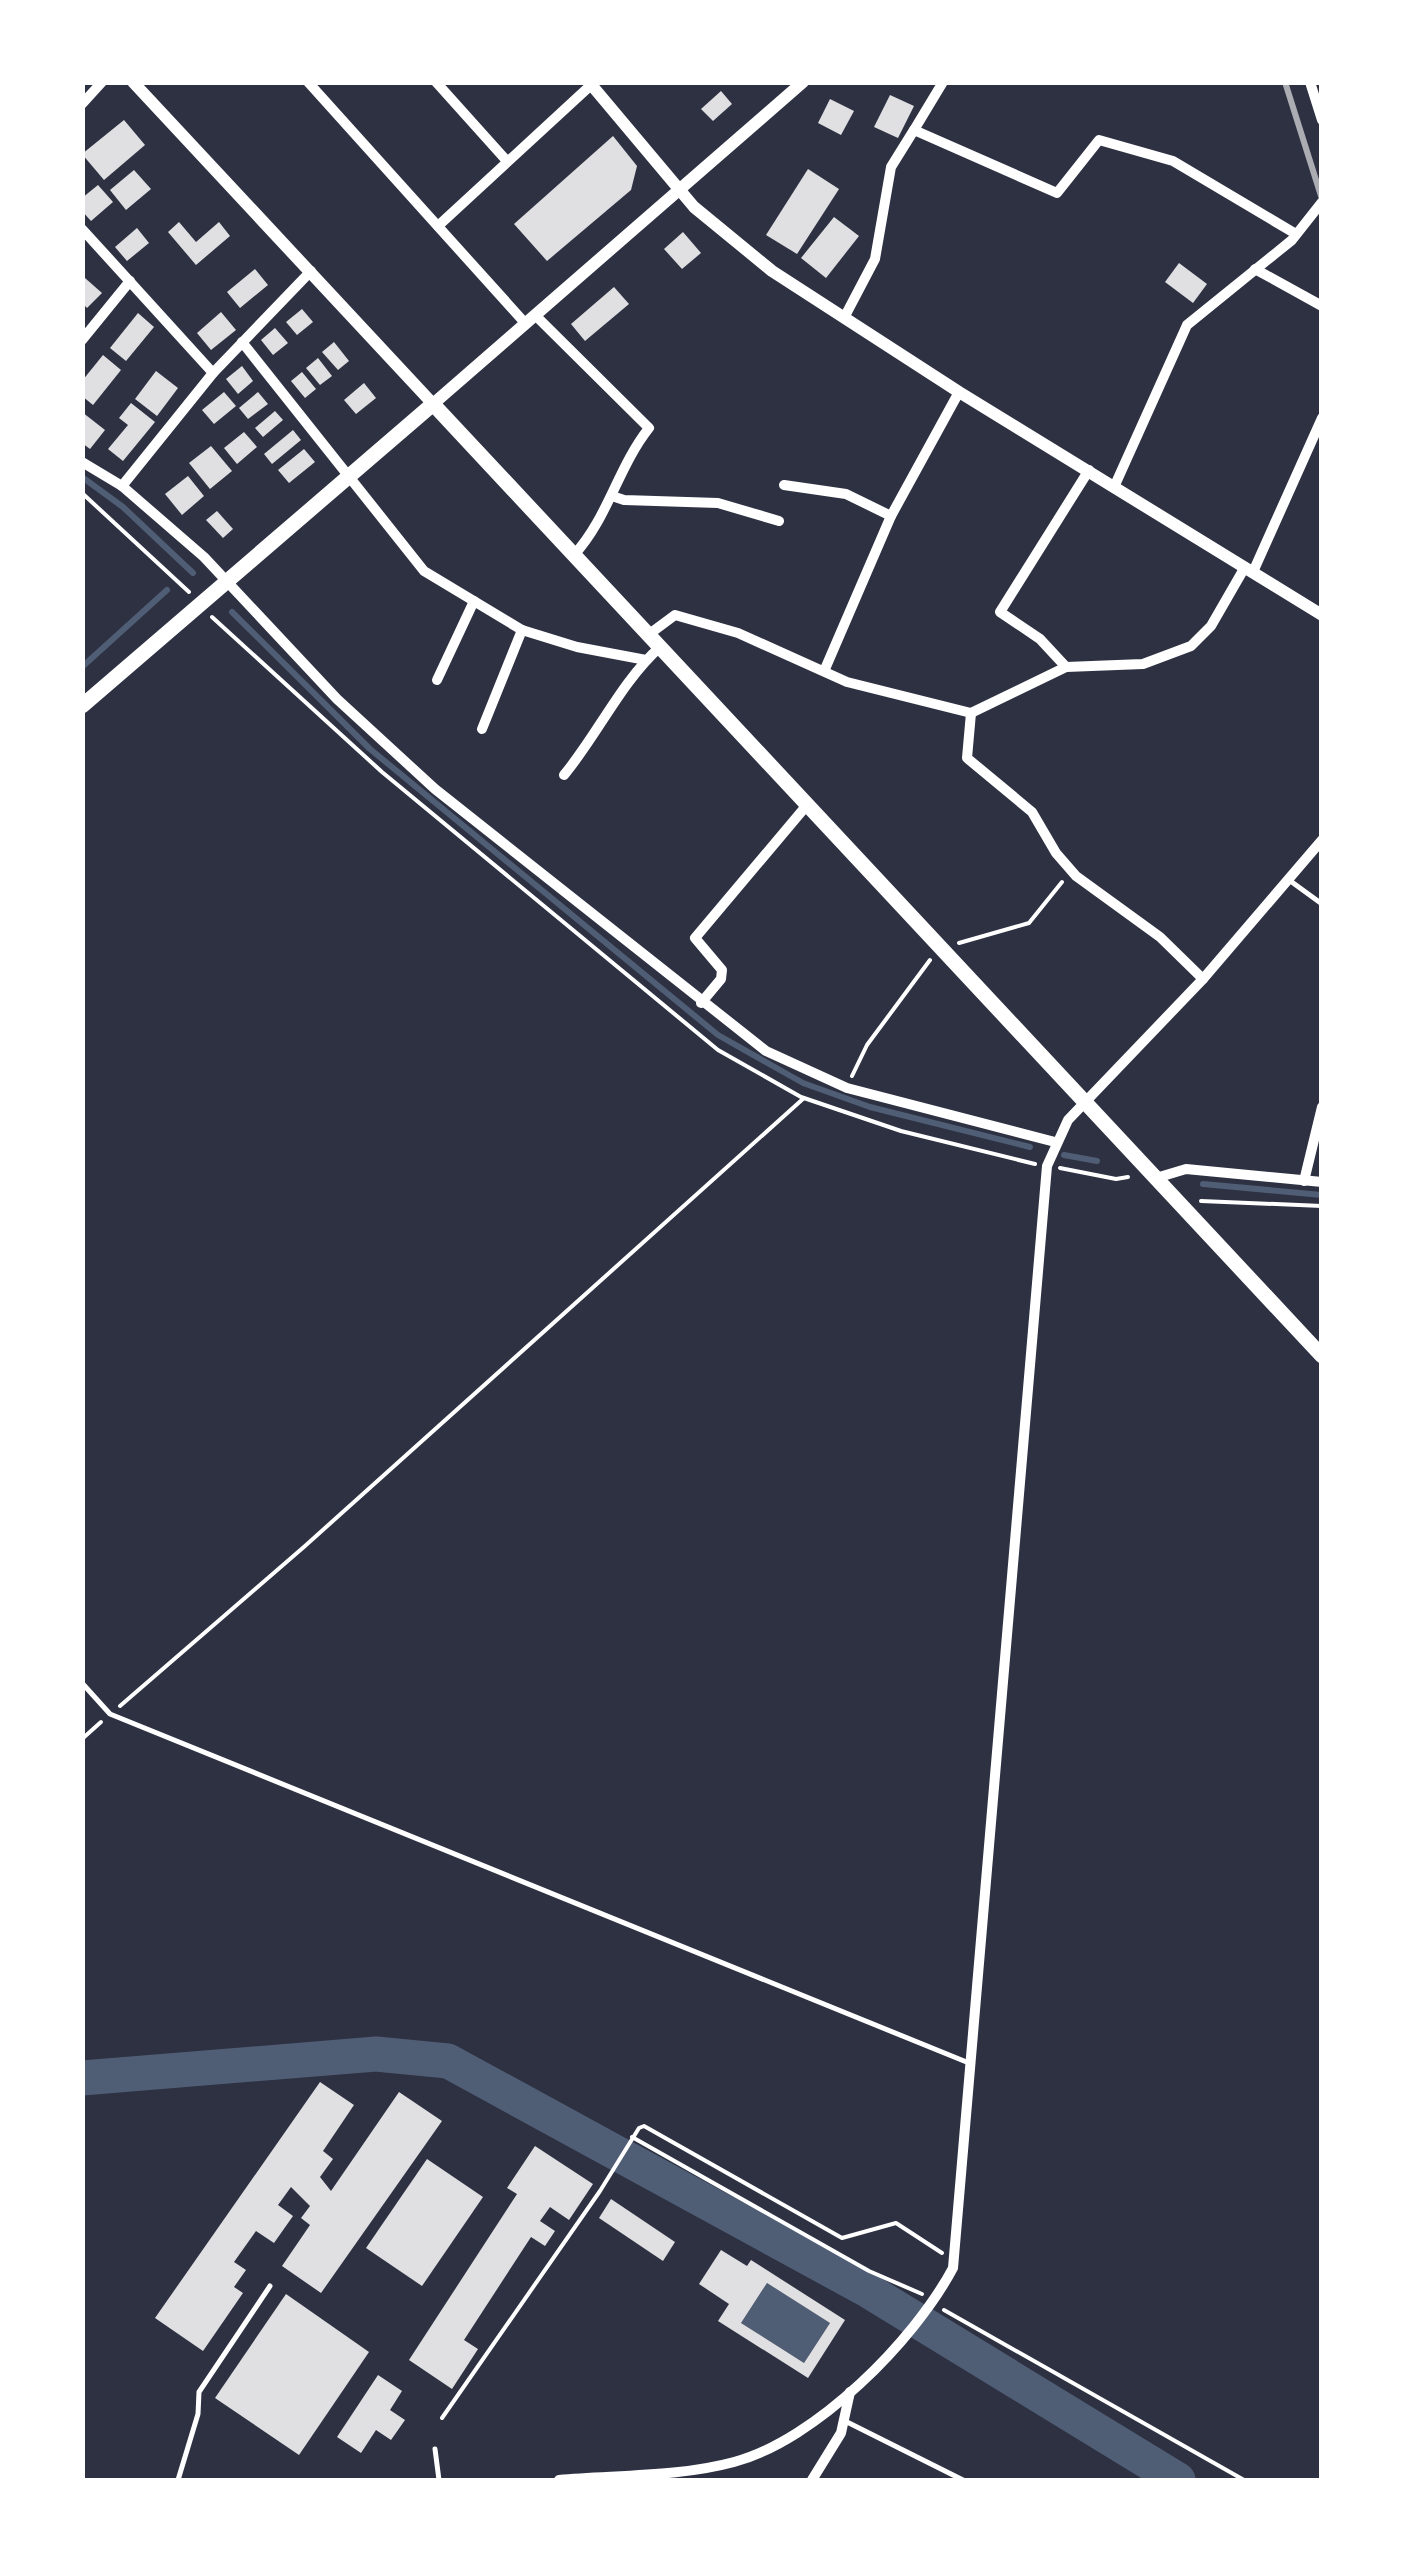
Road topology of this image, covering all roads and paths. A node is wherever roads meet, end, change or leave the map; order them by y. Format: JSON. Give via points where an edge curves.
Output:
{"nodes":[{"id":1,"x":102,"y":82,"type":"edge"},
{"id":2,"x":133,"y":82,"type":"edge"},
{"id":3,"x":308,"y":82,"type":"edge"},
{"id":4,"x":436,"y":82,"type":"edge"},
{"id":5,"x":803,"y":82,"type":"edge"},
{"id":6,"x":944,"y":82,"type":"edge"},
{"id":7,"x":1310,"y":82,"type":"edge"},
{"id":8,"x":590,"y":84,"type":"edge"},
{"id":9,"x":82,"y":104,"type":"edge"},
{"id":10,"x":1322,"y":120,"type":"edge"},
{"id":11,"x":914,"y":130,"type":"junction"},
{"id":12,"x":506,"y":160,"type":"junction"},
{"id":13,"x":678,"y":190,"type":"junction"},
{"id":14,"x":1322,"y":202,"type":"edge"},
{"id":15,"x":438,"y":226,"type":"junction"},
{"id":16,"x":82,"y":229,"type":"edge"},
{"id":17,"x":1296,"y":234,"type":"junction"},
{"id":18,"x":1255,"y":269,"type":"junction"},
{"id":19,"x":311,"y":271,"type":"junction"},
{"id":20,"x":130,"y":280,"type":"junction"},
{"id":21,"x":1322,"y":306,"type":"edge"},
{"id":22,"x":844,"y":318,"type":"junction"},
{"id":23,"x":530,"y":319,"type":"junction"},
{"id":24,"x":82,"y":340,"type":"edge"},
{"id":25,"x":242,"y":342,"type":"junction"},
{"id":26,"x":213,"y":373,"type":"junction"},
{"id":27,"x":958,"y":392,"type":"junction"},
{"id":28,"x":433,"y":404,"type":"junction"},
{"id":29,"x":1322,"y":418,"type":"edge"},
{"id":30,"x":82,"y":462,"type":"edge"},
{"id":31,"x":1089,"y":470,"type":"junction"},
{"id":32,"x":350,"y":474,"type":"junction"},
{"id":33,"x":784,"y":485,"type":"dead end"},
{"id":34,"x":1115,"y":485,"type":"junction"},
{"id":35,"x":122,"y":486,"type":"junction"},
{"id":36,"x":82,"y":493,"type":"edge"},
{"id":37,"x":612,"y":496,"type":"junction"},
{"id":38,"x":891,"y":516,"type":"junction"},
{"id":39,"x":779,"y":521,"type":"dead end"},
{"id":40,"x":574,"y":555,"type":"junction"},
{"id":41,"x":1249,"y":569,"type":"junction"},
{"id":42,"x":227,"y":581,"type":"junction"},
{"id":43,"x":188,"y":590,"type":"dead end"},
{"id":44,"x":474,"y":601,"type":"junction"},
{"id":45,"x":1322,"y":615,"type":"edge"},
{"id":46,"x":522,"y":630,"type":"junction"},
{"id":47,"x":654,"y":641,"type":"junction"},
{"id":48,"x":646,"y":660,"type":"junction"},
{"id":49,"x":1066,"y":667,"type":"junction"},
{"id":50,"x":824,"y":669,"type":"junction"},
{"id":51,"x":437,"y":680,"type":"dead end"},
{"id":52,"x":82,"y":706,"type":"edge"},
{"id":53,"x":971,"y":714,"type":"junction"},
{"id":54,"x":482,"y":729,"type":"dead end"},
{"id":55,"x":564,"y":774,"type":"dead end"},
{"id":56,"x":807,"y":805,"type":"junction"},
{"id":57,"x":1322,"y":840,"type":"edge"},
{"id":58,"x":1072,"y":870,"type":"junction"},
{"id":59,"x":1289,"y":880,"type":"junction"},
{"id":60,"x":1322,"y":904,"type":"edge"},
{"id":61,"x":941,"y":948,"type":"junction"},
{"id":62,"x":1203,"y":979,"type":"junction"},
{"id":63,"x":702,"y":1002,"type":"junction"},
{"id":64,"x":847,"y":1088,"type":"junction"},
{"id":65,"x":804,"y":1098,"type":"dead end"},
{"id":66,"x":1084,"y":1102,"type":"junction"},
{"id":67,"x":1322,"y":1106,"type":"edge"},
{"id":68,"x":1054,"y":1142,"type":"junction"},
{"id":69,"x":1062,"y":1168,"type":"dead end"},
{"id":70,"x":1128,"y":1178,"type":"dead end"},
{"id":71,"x":1156,"y":1178,"type":"junction"},
{"id":72,"x":1304,"y":1180,"type":"junction"},
{"id":73,"x":1322,"y":1182,"type":"edge"},
{"id":74,"x":1202,"y":1200,"type":"dead end"},
{"id":75,"x":1322,"y":1206,"type":"edge"},
{"id":76,"x":1322,"y":1356,"type":"edge"},
{"id":77,"x":82,"y":1683,"type":"edge"},
{"id":78,"x":110,"y":1714,"type":"junction"},
{"id":79,"x":82,"y":1739,"type":"edge"},
{"id":80,"x":969,"y":2063,"type":"junction"},
{"id":81,"x":632,"y":2138,"type":"junction"},
{"id":82,"x":942,"y":2253,"type":"dead end"},
{"id":83,"x":270,"y":2286,"type":"dead end"},
{"id":84,"x":928,"y":2303,"type":"junction"},
{"id":85,"x":944,"y":2309,"type":"dead end"},
{"id":86,"x":850,"y":2392,"type":"junction"},
{"id":87,"x":442,"y":2418,"type":"dead end"},
{"id":88,"x":845,"y":2421,"type":"junction"},
{"id":89,"x":435,"y":2448,"type":"dead end"},
{"id":90,"x":178,"y":2480,"type":"edge"},
{"id":91,"x":440,"y":2480,"type":"edge"},
{"id":92,"x":559,"y":2480,"type":"edge"},
{"id":93,"x":812,"y":2480,"type":"edge"},
{"id":94,"x":962,"y":2480,"type":"edge"},
{"id":95,"x":1244,"y":2480,"type":"edge"}],
"edges":[{"from":1,"to":9,"type":"street"},
{"from":2,"to":19,"type":"street"},
{"from":3,"to":15,"type":"street"},
{"from":4,"to":12,"type":"street"},
{"from":5,"to":13,"type":"street"},
{"from":6,"to":11,"type":"street"},
{"from":7,"to":10,"type":"street"},
{"from":8,"to":12,"type":"street"},
{"from":8,"to":13,"type":"street"},
{"from":11,"to":17,"type":"street","via":[[1057,193],[1099,140],[1173,161]]},
{"from":11,"to":22,"type":"street","via":[[891,167],[875,259]]},
{"from":12,"to":15,"type":"street"},
{"from":13,"to":22,"type":"street","via":[[742,248]]},
{"from":13,"to":23,"type":"street"},
{"from":14,"to":17,"type":"street"},
{"from":15,"to":23,"type":"street"},
{"from":16,"to":20,"type":"street"},
{"from":17,"to":18,"type":"street"},
{"from":18,"to":21,"type":"street"},
{"from":18,"to":34,"type":"street","via":[[1187,326]]},
{"from":19,"to":25,"type":"street"},
{"from":19,"to":28,"type":"street"},
{"from":20,"to":24,"type":"street"},
{"from":20,"to":26,"type":"street"},
{"from":22,"to":27,"type":"street"},
{"from":23,"to":28,"type":"street"},
{"from":23,"to":37,"type":"street","via":[[648,428]]},
{"from":25,"to":26,"type":"street"},
{"from":25,"to":32,"type":"street"},
{"from":26,"to":35,"type":"street"},
{"from":27,"to":31,"type":"street"},
{"from":27,"to":38,"type":"street"},
{"from":28,"to":32,"type":"main road"},
{"from":28,"to":40,"type":"main road"},
{"from":29,"to":41,"type":"street"},
{"from":30,"to":35,"type":"street"},
{"from":31,"to":34,"type":"street"},
{"from":31,"to":49,"type":"street","via":[[1000,612]]},
{"from":32,"to":42,"type":"main road"},
{"from":32,"to":44,"type":"street","via":[[424,571]]},
{"from":33,"to":38,"type":"street","via":[[846,494]]},
{"from":34,"to":41,"type":"street"},
{"from":35,"to":42,"type":"street"},
{"from":36,"to":43,"type":"path"},
{"from":37,"to":39,"type":"street","via":[[718,502]]},
{"from":37,"to":40,"type":"street"},
{"from":38,"to":50,"type":"street"},
{"from":40,"to":47,"type":"main road"},
{"from":41,"to":45,"type":"street"},
{"from":41,"to":49,"type":"street","via":[[1191,646],[1142,664]]},
{"from":42,"to":52,"type":"main road"},
{"from":42,"to":63,"type":"street","via":[[337,699],[435,789]]},
{"from":44,"to":46,"type":"street"},
{"from":44,"to":51,"type":"street"},
{"from":46,"to":48,"type":"street"},
{"from":46,"to":54,"type":"street"},
{"from":47,"to":48,"type":"street"},
{"from":47,"to":50,"type":"street","via":[[676,616]]},
{"from":47,"to":56,"type":"main road"},
{"from":48,"to":55,"type":"street"},
{"from":49,"to":53,"type":"street"},
{"from":50,"to":53,"type":"street","via":[[847,682]]},
{"from":53,"to":58,"type":"street","via":[[966,758],[1032,812]]},
{"from":56,"to":61,"type":"main road"},
{"from":56,"to":63,"type":"street","via":[[695,938],[722,970]]},
{"from":57,"to":59,"type":"street"},
{"from":58,"to":61,"type":"path","via":[[1029,923]]},
{"from":58,"to":62,"type":"street"},
{"from":59,"to":60,"type":"lane"},
{"from":59,"to":62,"type":"street"},
{"from":61,"to":64,"type":"path","via":[[883,1021]]},
{"from":61,"to":66,"type":"main road"},
{"from":62,"to":66,"type":"street"},
{"from":63,"to":64,"type":"street","via":[[766,1051]]},
{"from":64,"to":68,"type":"street"},
{"from":65,"to":78,"type":"path"},
{"from":66,"to":68,"type":"street"},
{"from":66,"to":71,"type":"main road"},
{"from":67,"to":72,"type":"street"},
{"from":68,"to":80,"type":"street"},
{"from":69,"to":70,"type":"path"},
{"from":71,"to":72,"type":"street","via":[[1186,1168]]},
{"from":71,"to":76,"type":"main road"},
{"from":72,"to":73,"type":"street"},
{"from":74,"to":75,"type":"path"},
{"from":77,"to":78,"type":"lane"},
{"from":78,"to":79,"type":"path"},
{"from":78,"to":80,"type":"lane"},
{"from":80,"to":84,"type":"street","via":[[953,2268]]},
{"from":81,"to":82,"type":"path","via":[[644,2126],[842,2238],[896,2224]]},
{"from":81,"to":84,"type":"path"},
{"from":81,"to":87,"type":"path"},
{"from":83,"to":90,"type":"lane","via":[[199,2392]]},
{"from":84,"to":86,"type":"street"},
{"from":85,"to":95,"type":"path"},
{"from":86,"to":88,"type":"street"},
{"from":86,"to":92,"type":"street","via":[[778,2444],[741,2460]]},
{"from":88,"to":93,"type":"street"},
{"from":88,"to":94,"type":"lane"},
{"from":89,"to":91,"type":"lane"}]}
